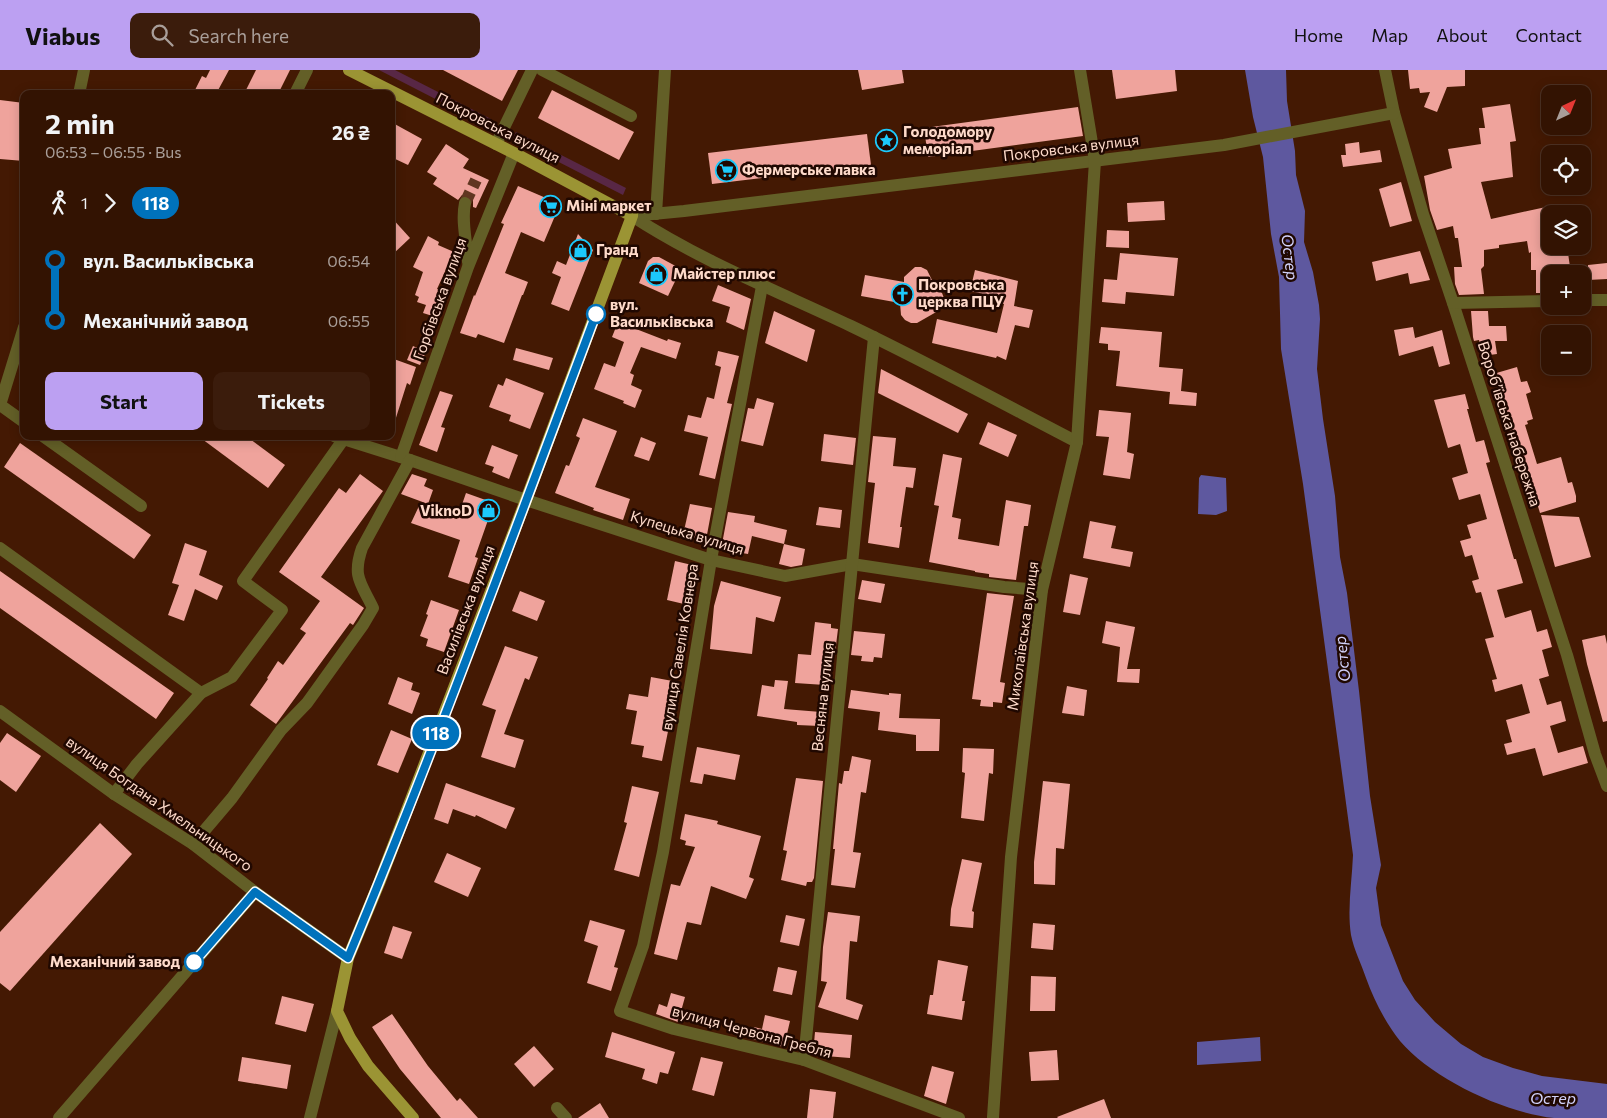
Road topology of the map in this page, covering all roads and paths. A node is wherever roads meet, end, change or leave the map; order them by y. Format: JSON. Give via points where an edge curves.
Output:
{"nodes":[{"id":1,"x":84,"y":70,"type":"edge"},
{"id":2,"x":307,"y":70,"type":"edge"},
{"id":3,"x":349,"y":70,"type":"edge"},
{"id":4,"x":532,"y":70,"type":"edge"},
{"id":5,"x":542,"y":70,"type":"edge"},
{"id":6,"x":665,"y":70,"type":"edge"},
{"id":7,"x":1080,"y":70,"type":"edge"},
{"id":8,"x":1385,"y":70,"type":"edge"},
{"id":9,"x":80,"y":90,"type":"edge"},
{"id":10,"x":297,"y":90,"type":"edge"},
{"id":11,"x":389,"y":90,"type":"edge"},
{"id":12,"x":395,"y":93,"type":"edge"},
{"id":13,"x":1394,"y":113,"type":"junction"},
{"id":14,"x":631,"y":116,"type":"dead end"},
{"id":15,"x":496,"y":144,"type":"junction"},
{"id":16,"x":514,"y":153,"type":"junction"},
{"id":17,"x":1095,"y":161,"type":"junction"},
{"id":18,"x":466,"y":203,"type":"tunnel mouth"},
{"id":19,"x":656,"y":214,"type":"junction"},
{"id":20,"x":632,"y":216,"type":"junction"},
{"id":21,"x":468,"y":267,"type":"junction"},
{"id":22,"x":762,"y":286,"type":"junction"},
{"id":23,"x":1591,"y":300,"type":"edge"},
{"id":24,"x":1607,"y":300,"type":"edge"},
{"id":25,"x":1541,"y":301,"type":"edge"},
{"id":26,"x":1453,"y":303,"type":"junction"},
{"id":27,"x":874,"y":337,"type":"junction"},
{"id":28,"x":20,"y":340,"type":"edge"},
{"id":29,"x":0,"y":405,"type":"edge"},
{"id":30,"x":20,"y":419,"type":"edge"},
{"id":31,"x":49,"y":440,"type":"edge"},
{"id":32,"x":338,"y":440,"type":"edge"},
{"id":33,"x":346,"y":440,"type":"edge"},
{"id":34,"x":1077,"y":442,"type":"junction"},
{"id":35,"x":405,"y":458,"type":"junction"},
{"id":36,"x":526,"y":500,"type":"junction"},
{"id":37,"x":141,"y":506,"type":"dead end"},
{"id":38,"x":0,"y":548,"type":"edge"},
{"id":39,"x":711,"y":560,"type":"junction"},
{"id":40,"x":852,"y":564,"type":"junction"},
{"id":41,"x":1042,"y":590,"type":"junction"},
{"id":42,"x":201,"y":693,"type":"junction"},
{"id":43,"x":0,"y":711,"type":"edge"},
{"id":44,"x":1607,"y":786,"type":"edge"},
{"id":45,"x":114,"y":794,"type":"junction"},
{"id":46,"x":192,"y":844,"type":"junction"},
{"id":47,"x":255,"y":892,"type":"junction"},
{"id":48,"x":348,"y":958,"type":"junction"},
{"id":49,"x":620,"y":1011,"type":"joint"},
{"id":50,"x":338,"y":1012,"type":"junction"},
{"id":51,"x":804,"y":1060,"type":"junction"},
{"id":52,"x":60,"y":1118,"type":"edge"},
{"id":53,"x":310,"y":1118,"type":"edge"},
{"id":54,"x":413,"y":1118,"type":"edge"},
{"id":55,"x":959,"y":1118,"type":"edge"},
{"id":56,"x":992,"y":1118,"type":"edge"}],
"edges":[{"from":1,"to":9,"type":"street"},
{"from":2,"to":10,"type":"street"},
{"from":3,"to":11,"type":"main road","name":"Покровська вулиця"},
{"from":4,"to":15,"type":"street"},
{"from":5,"to":14,"type":"street"},
{"from":6,"to":19,"type":"street"},
{"from":7,"to":17,"type":"street","name":"Миколаївська вулиця"},
{"from":8,"to":13,"type":"street","name":"Воробʼївська набережна"},
{"from":12,"to":15,"type":"main road","name":"Покровська вулиця"},
{"from":13,"to":17,"type":"street","name":"Покровська вулиця","via":[[1224,145]]},
{"from":13,"to":26,"type":"street","name":"Воробʼївська набережна"},
{"from":15,"to":16,"type":"main road","name":"Покровська вулиця"},
{"from":16,"to":20,"type":"main road","name":"Покровська вулиця"},
{"from":16,"to":21,"type":"street","name":"Горбівська вулиця"},
{"from":17,"to":19,"type":"street","name":"Покровська вулиця"},
{"from":17,"to":34,"type":"street","name":"Миколаївська вулиця"},
{"from":18,"to":21,"type":"street","via":[[463,221]]},
{"from":19,"to":20,"type":"street","name":"Покровська вулиця"},
{"from":20,"to":22,"type":"street","name":"Покровська вулиця","via":[[674,242]]},
{"from":20,"to":36,"type":"main road","name":"Василівська вулиця"},
{"from":21,"to":35,"type":"street","name":"Горбівська вулиця"},
{"from":22,"to":27,"type":"street","name":"Покровська вулиця"},
{"from":22,"to":39,"type":"street","name":"вулиця Савелія Ковнера"},
{"from":23,"to":24,"type":"street"},
{"from":25,"to":26,"type":"street"},
{"from":26,"to":44,"type":"street","name":"Воробʼївська набережна"},
{"from":27,"to":34,"type":"street","name":"Покровська вулиця"},
{"from":27,"to":40,"type":"street","name":"Весняна вулиця"},
{"from":28,"to":29,"type":"street"},
{"from":29,"to":30,"type":"street"},
{"from":31,"to":37,"type":"street"},
{"from":32,"to":42,"type":"street","via":[[243,581],[282,610],[232,677]]},
{"from":33,"to":35,"type":"street","name":"Купецька вулиця"},
{"from":34,"to":41,"type":"street","name":"Миколаївська вулиця"},
{"from":35,"to":36,"type":"street","name":"Купецька вулиця"},
{"from":35,"to":46,"type":"street","name":"Горбівська вулиця","via":[[358,561],[358,578],[373,608],[307,703],[281,730],[232,798]]},
{"from":36,"to":39,"type":"street","name":"Купецька вулиця"},
{"from":36,"to":48,"type":"main road","name":"Василівська вулиця"},
{"from":38,"to":42,"type":"street"},
{"from":39,"to":40,"type":"street","name":"Купецька вулиця","via":[[785,576]]},
{"from":39,"to":49,"type":"street","name":"вулиця Савелія Ковнера","via":[[663,852],[643,946]]},
{"from":40,"to":41,"type":"street","name":"Купецька вулиця"},
{"from":40,"to":51,"type":"street","name":"Весняна вулиця"},
{"from":41,"to":56,"type":"street","name":"Миколаївська вулиця","via":[[1011,857]]},
{"from":42,"to":45,"type":"street"},
{"from":43,"to":45,"type":"street","name":"вулиця Богдана Хмельницького"},
{"from":45,"to":46,"type":"street","name":"вулиця Богдана Хмельницького"},
{"from":46,"to":47,"type":"street","name":"вулиця Богдана Хмельницького"},
{"from":47,"to":48,"type":"street","name":"вулиця Богдана Хмельницького"},
{"from":47,"to":52,"type":"street"},
{"from":48,"to":50,"type":"main road","name":"Василівська вулиця"},
{"from":49,"to":51,"type":"street","name":"вулиця Червона Гребля","via":[[674,1030]]},
{"from":50,"to":53,"type":"street"},
{"from":50,"to":54,"type":"main road","via":[[368,1066]]},
{"from":51,"to":55,"type":"street","name":"вулиця Червона Гребля"}]}
